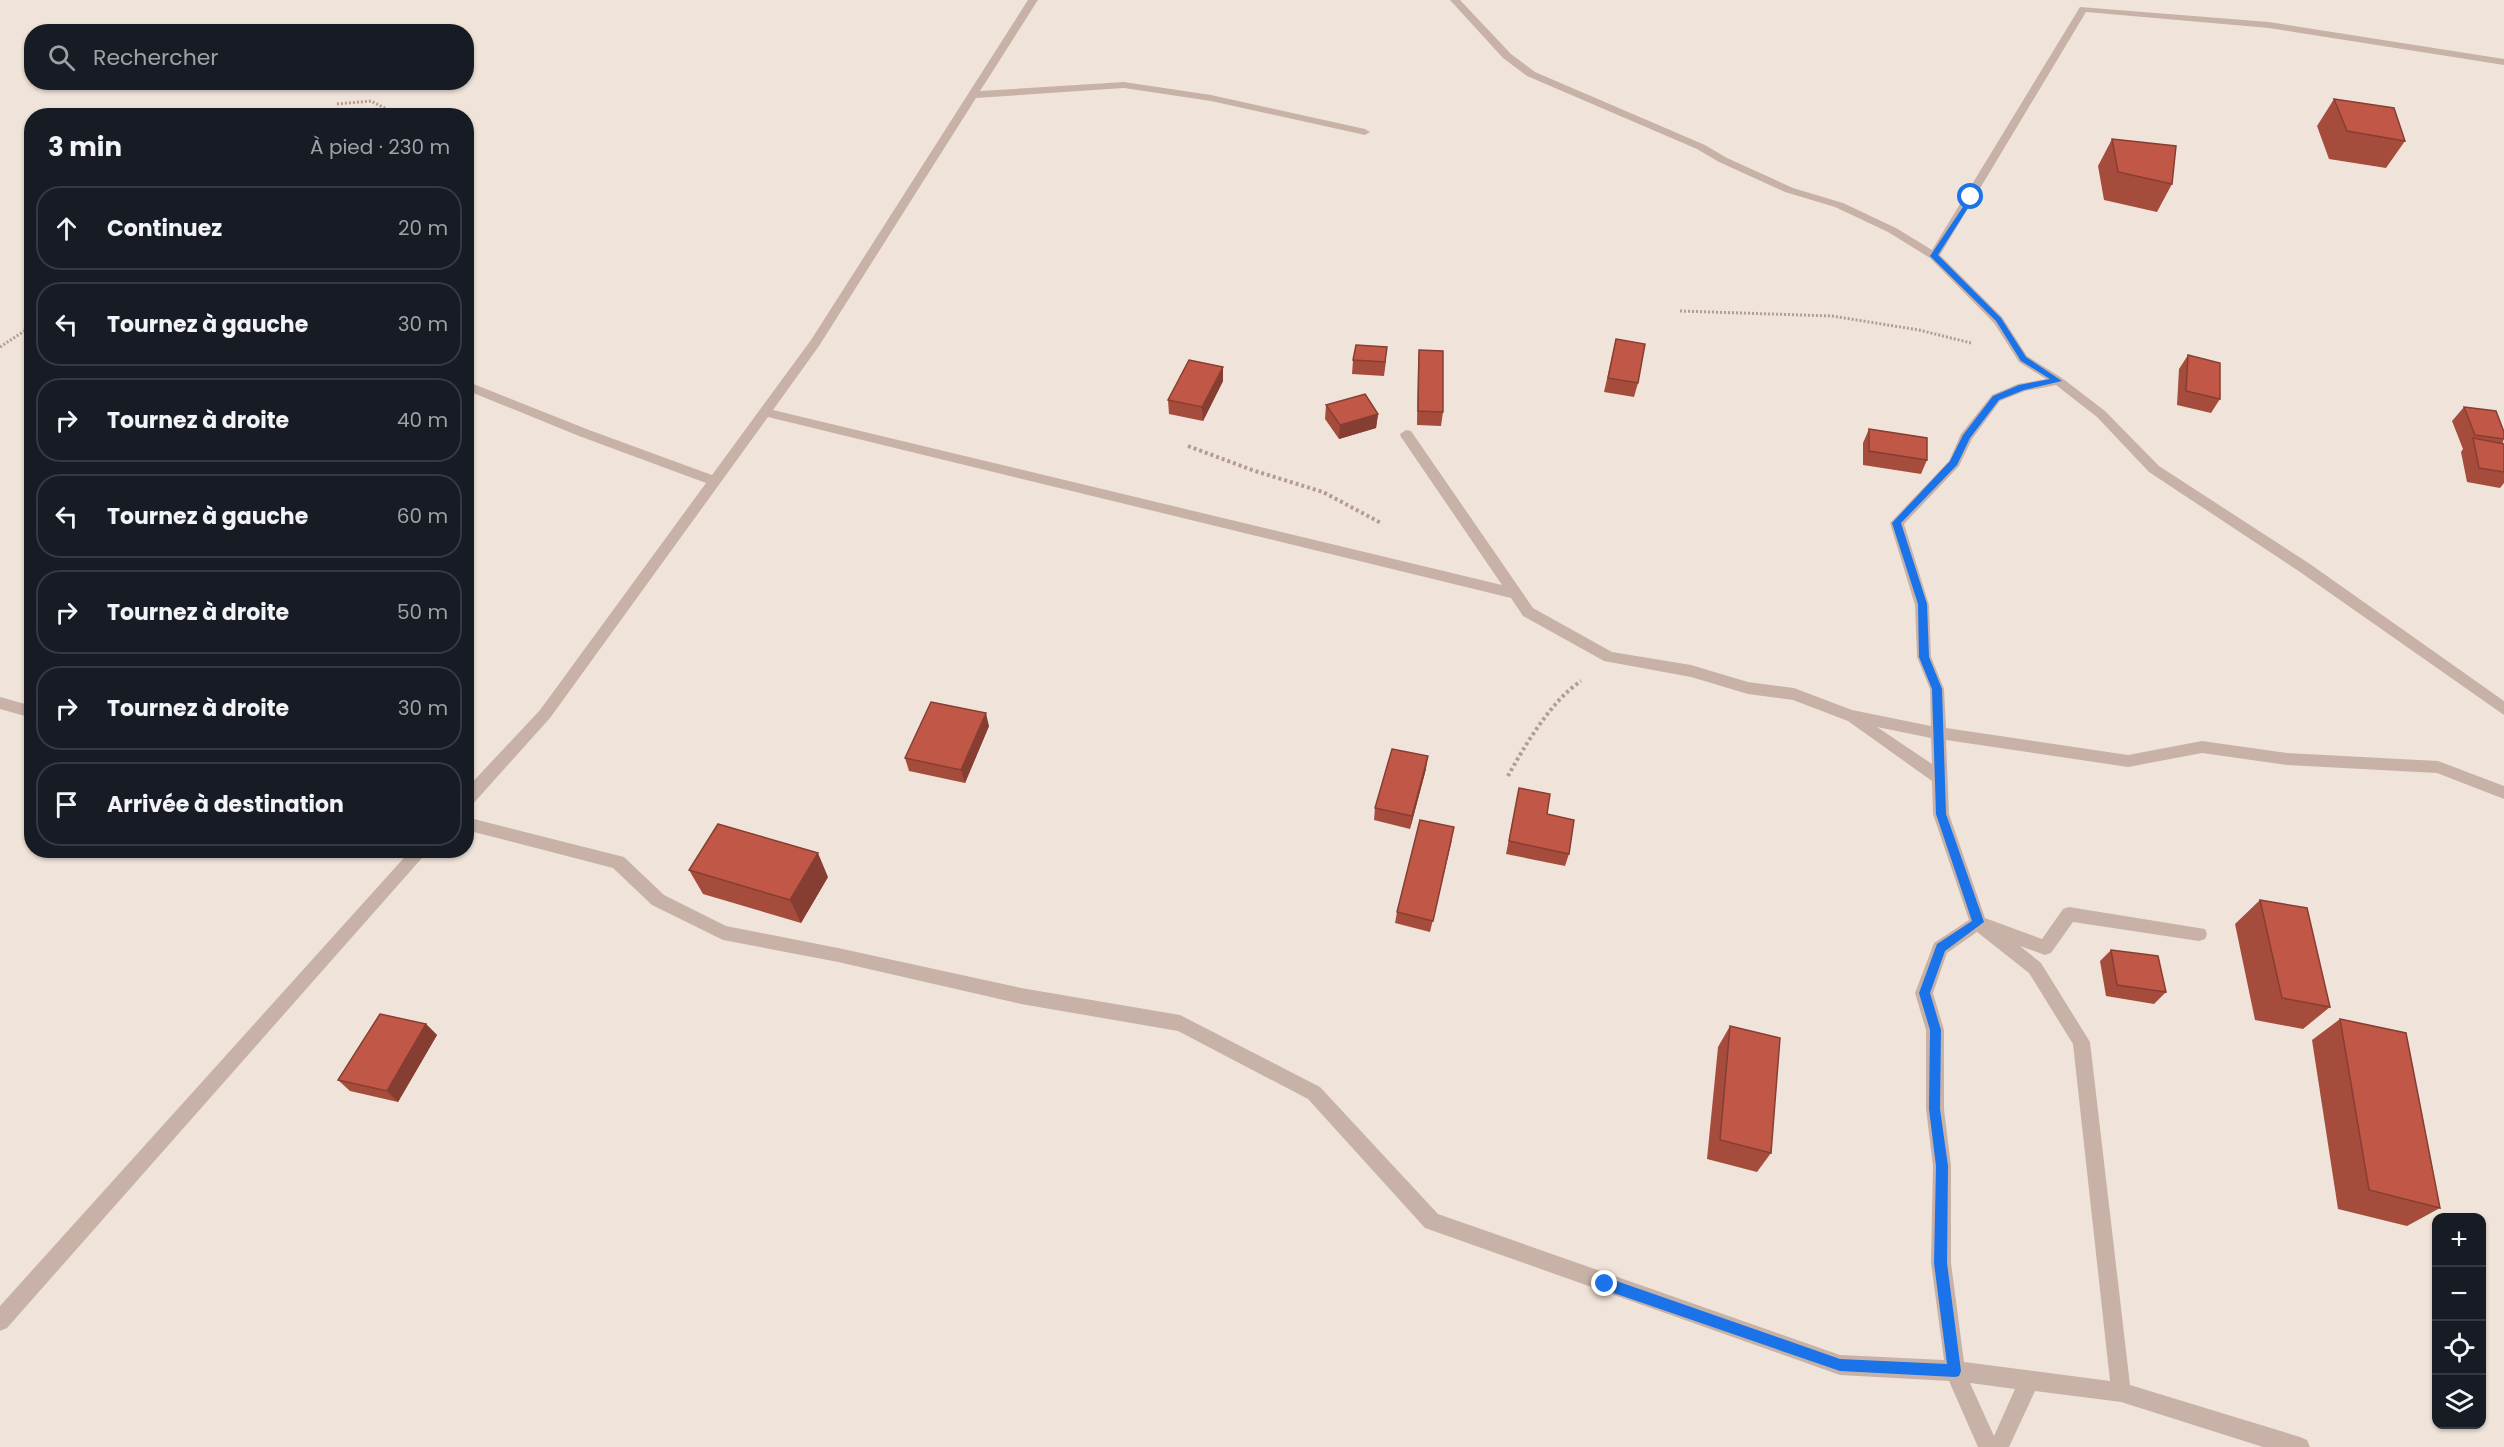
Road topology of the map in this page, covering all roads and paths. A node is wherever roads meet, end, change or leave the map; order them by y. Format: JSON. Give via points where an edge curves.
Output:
{"nodes":[{"id":1,"x":1034,"y":0,"type":"edge"},
{"id":2,"x":1455,"y":0,"type":"edge"},
{"id":3,"x":2504,"y":62,"type":"edge"},
{"id":4,"x":972,"y":95,"type":"junction"},
{"id":5,"x":337,"y":104,"type":"dead end"},
{"id":6,"x":385,"y":108,"type":"edge"},
{"id":7,"x":1365,"y":132,"type":"dead end"},
{"id":8,"x":1934,"y":256,"type":"junction"},
{"id":9,"x":1680,"y":311,"type":"dead end"},
{"id":10,"x":24,"y":331,"type":"edge"},
{"id":11,"x":0,"y":347,"type":"edge"},
{"id":12,"x":2023,"y":359,"type":"junction"},
{"id":13,"x":2058,"y":381,"type":"junction"},
{"id":14,"x":474,"y":388,"type":"edge"},
{"id":15,"x":765,"y":412,"type":"junction"},
{"id":16,"x":1406,"y":434,"type":"dead end"},
{"id":17,"x":1188,"y":446,"type":"dead end"},
{"id":18,"x":714,"y":481,"type":"junction"},
{"id":19,"x":1387,"y":526,"type":"dead end"},
{"id":20,"x":1517,"y":594,"type":"junction"},
{"id":21,"x":1609,"y":657,"type":"junction"},
{"id":22,"x":0,"y":703,"type":"edge"},
{"id":23,"x":2504,"y":709,"type":"edge"},
{"id":24,"x":24,"y":710,"type":"edge"},
{"id":25,"x":1850,"y":716,"type":"junction"},
{"id":26,"x":1938,"y":733,"type":"junction"},
{"id":27,"x":1508,"y":776,"type":"dead end"},
{"id":28,"x":1940,"y":778,"type":"junction"},
{"id":29,"x":474,"y":791,"type":"edge"},
{"id":30,"x":2504,"y":793,"type":"edge"},
{"id":31,"x":474,"y":825,"type":"edge"},
{"id":32,"x":414,"y":858,"type":"edge"},
{"id":33,"x":1978,"y":922,"type":"junction"},
{"id":34,"x":2199,"y":934,"type":"dead end"},
{"id":35,"x":0,"y":1321,"type":"edge"},
{"id":36,"x":1955,"y":1371,"type":"junction"},
{"id":37,"x":2029,"y":1380,"type":"junction"},
{"id":38,"x":2121,"y":1392,"type":"junction"},
{"id":39,"x":1988,"y":1447,"type":"edge"},
{"id":40,"x":1999,"y":1447,"type":"edge"},
{"id":41,"x":2300,"y":1447,"type":"edge"}],
"edges":[{"from":1,"to":4,"type":"street"},
{"from":2,"to":8,"type":"street","via":[[1507,56],[1531,74],[1701,147],[1789,190],[1839,205],[1892,230]]},
{"from":3,"to":8,"type":"street","via":[[2269,25],[2083,9]]},
{"from":4,"to":7,"type":"street","via":[[1124,85],[1211,98]]},
{"from":4,"to":15,"type":"street"},
{"from":5,"to":6,"type":"path","via":[[371,101]]},
{"from":8,"to":12,"type":"street","via":[[1998,320]]},
{"from":9,"to":12,"type":"path","via":[[1810,315],[1875,322]]},
{"from":10,"to":11,"type":"path"},
{"from":12,"to":13,"type":"street"},
{"from":13,"to":23,"type":"street","via":[[2101,414],[2154,469],[2305,568]]},
{"from":13,"to":26,"type":"street","via":[[2022,387],[1996,398],[1966,437],[1954,463],[1897,523],[1922,604],[1924,657],[1937,689]]},
{"from":14,"to":18,"type":"street"},
{"from":15,"to":18,"type":"street"},
{"from":15,"to":20,"type":"street"},
{"from":16,"to":20,"type":"street"},
{"from":17,"to":19,"type":"path","via":[[1323,492]]},
{"from":18,"to":29,"type":"street","via":[[545,714]]},
{"from":20,"to":21,"type":"street","via":[[1528,612]]},
{"from":21,"to":25,"type":"street","via":[[1691,670],[1748,688],[1794,694]]},
{"from":21,"to":27,"type":"path","via":[[1566,691]]},
{"from":22,"to":24,"type":"street"},
{"from":25,"to":26,"type":"street"},
{"from":25,"to":28,"type":"street"},
{"from":26,"to":28,"type":"street"},
{"from":26,"to":30,"type":"street","via":[[2128,761],[2202,747],[2287,759],[2438,767]]},
{"from":28,"to":33,"type":"street","via":[[1941,814]]},
{"from":31,"to":36,"type":"street","via":[[618,862],[658,900],[723,933],[1021,996],[1180,1023],[1314,1093],[1432,1221],[1840,1365]]},
{"from":32,"to":35,"type":"street"},
{"from":33,"to":34,"type":"street","via":[[2044,948],[2069,914]]},
{"from":33,"to":36,"type":"street","via":[[1940,948],[1924,993],[1935,1030],[1935,1109],[1942,1166],[1941,1263]]},
{"from":33,"to":38,"type":"street","via":[[2035,968],[2081,1042]]},
{"from":36,"to":37,"type":"street"},
{"from":36,"to":39,"type":"street"},
{"from":37,"to":38,"type":"street"},
{"from":37,"to":40,"type":"street"},
{"from":38,"to":41,"type":"street"}]}
